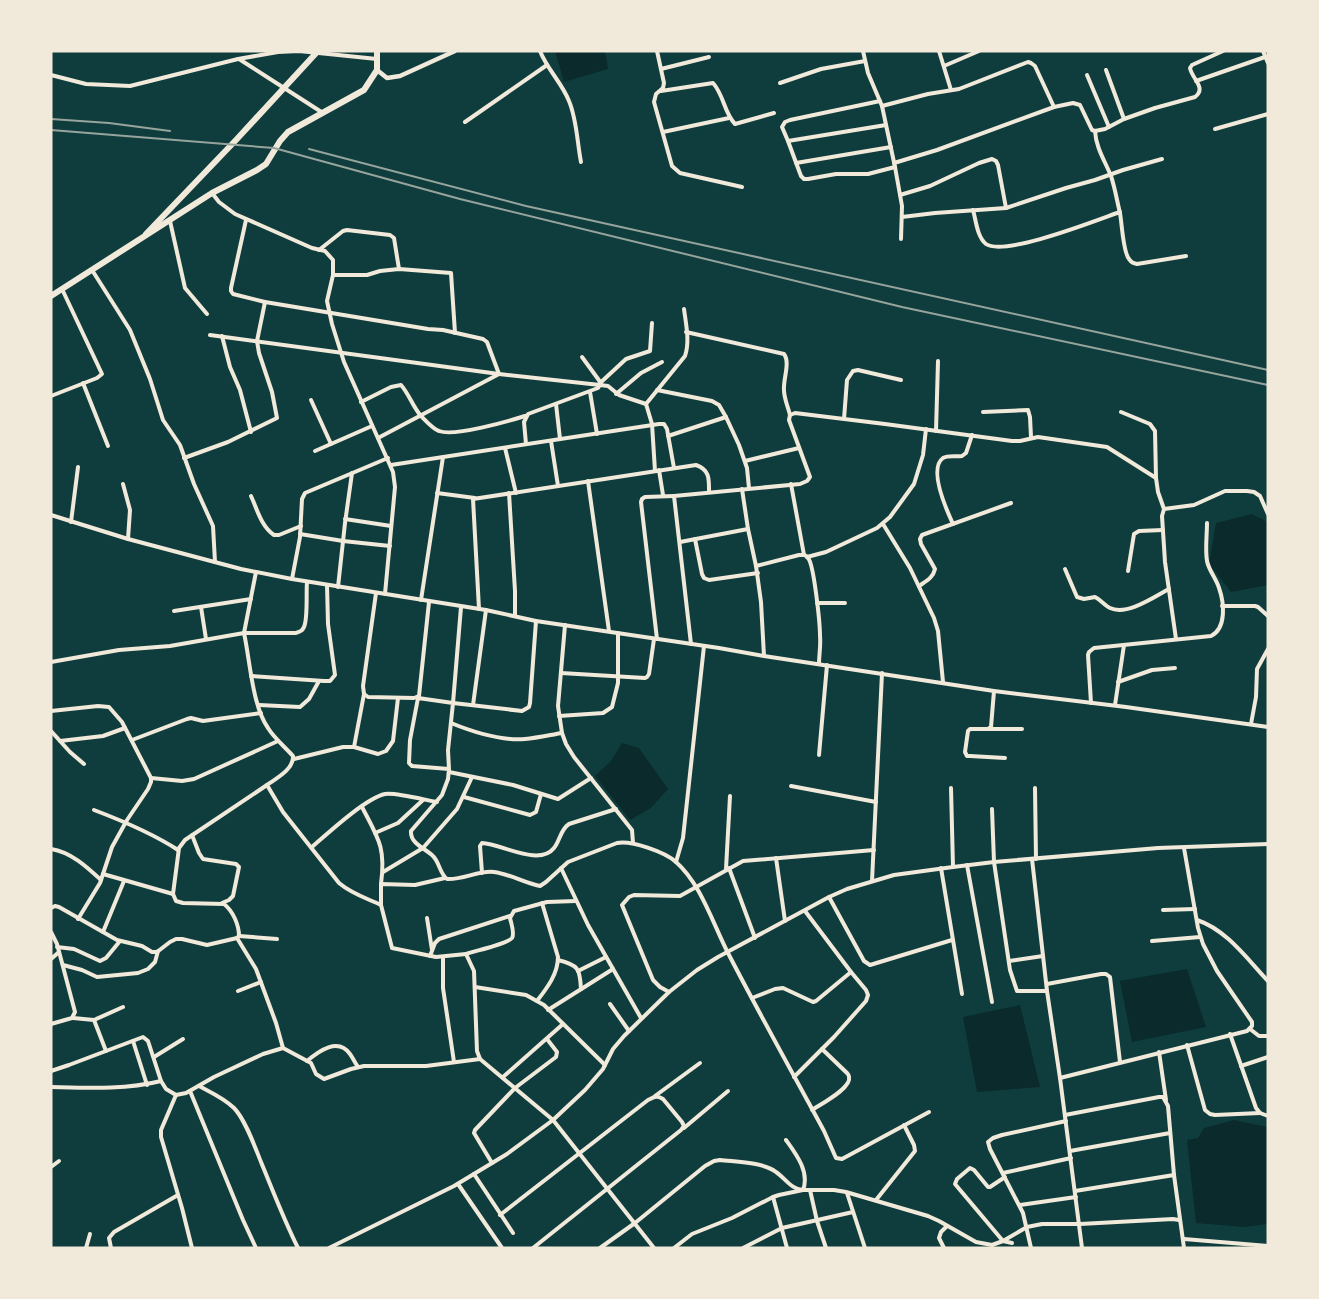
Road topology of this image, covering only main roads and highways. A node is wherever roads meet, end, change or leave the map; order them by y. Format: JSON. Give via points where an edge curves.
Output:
{"nodes":[{"id":1,"x":318,"y":51,"type":"edge"},
{"id":2,"x":377,"y":51,"type":"edge"},
{"id":3,"x":144,"y":236,"type":"junction"},
{"id":4,"x":52,"y":294,"type":"edge"}],
"edges":[{"from":1,"to":3,"type":"main road"},
{"from":2,"to":3,"type":"main road","via":[[377,70],[364,90],[288,132],[266,164],[257,170]]},
{"from":3,"to":4,"type":"main road"}]}
